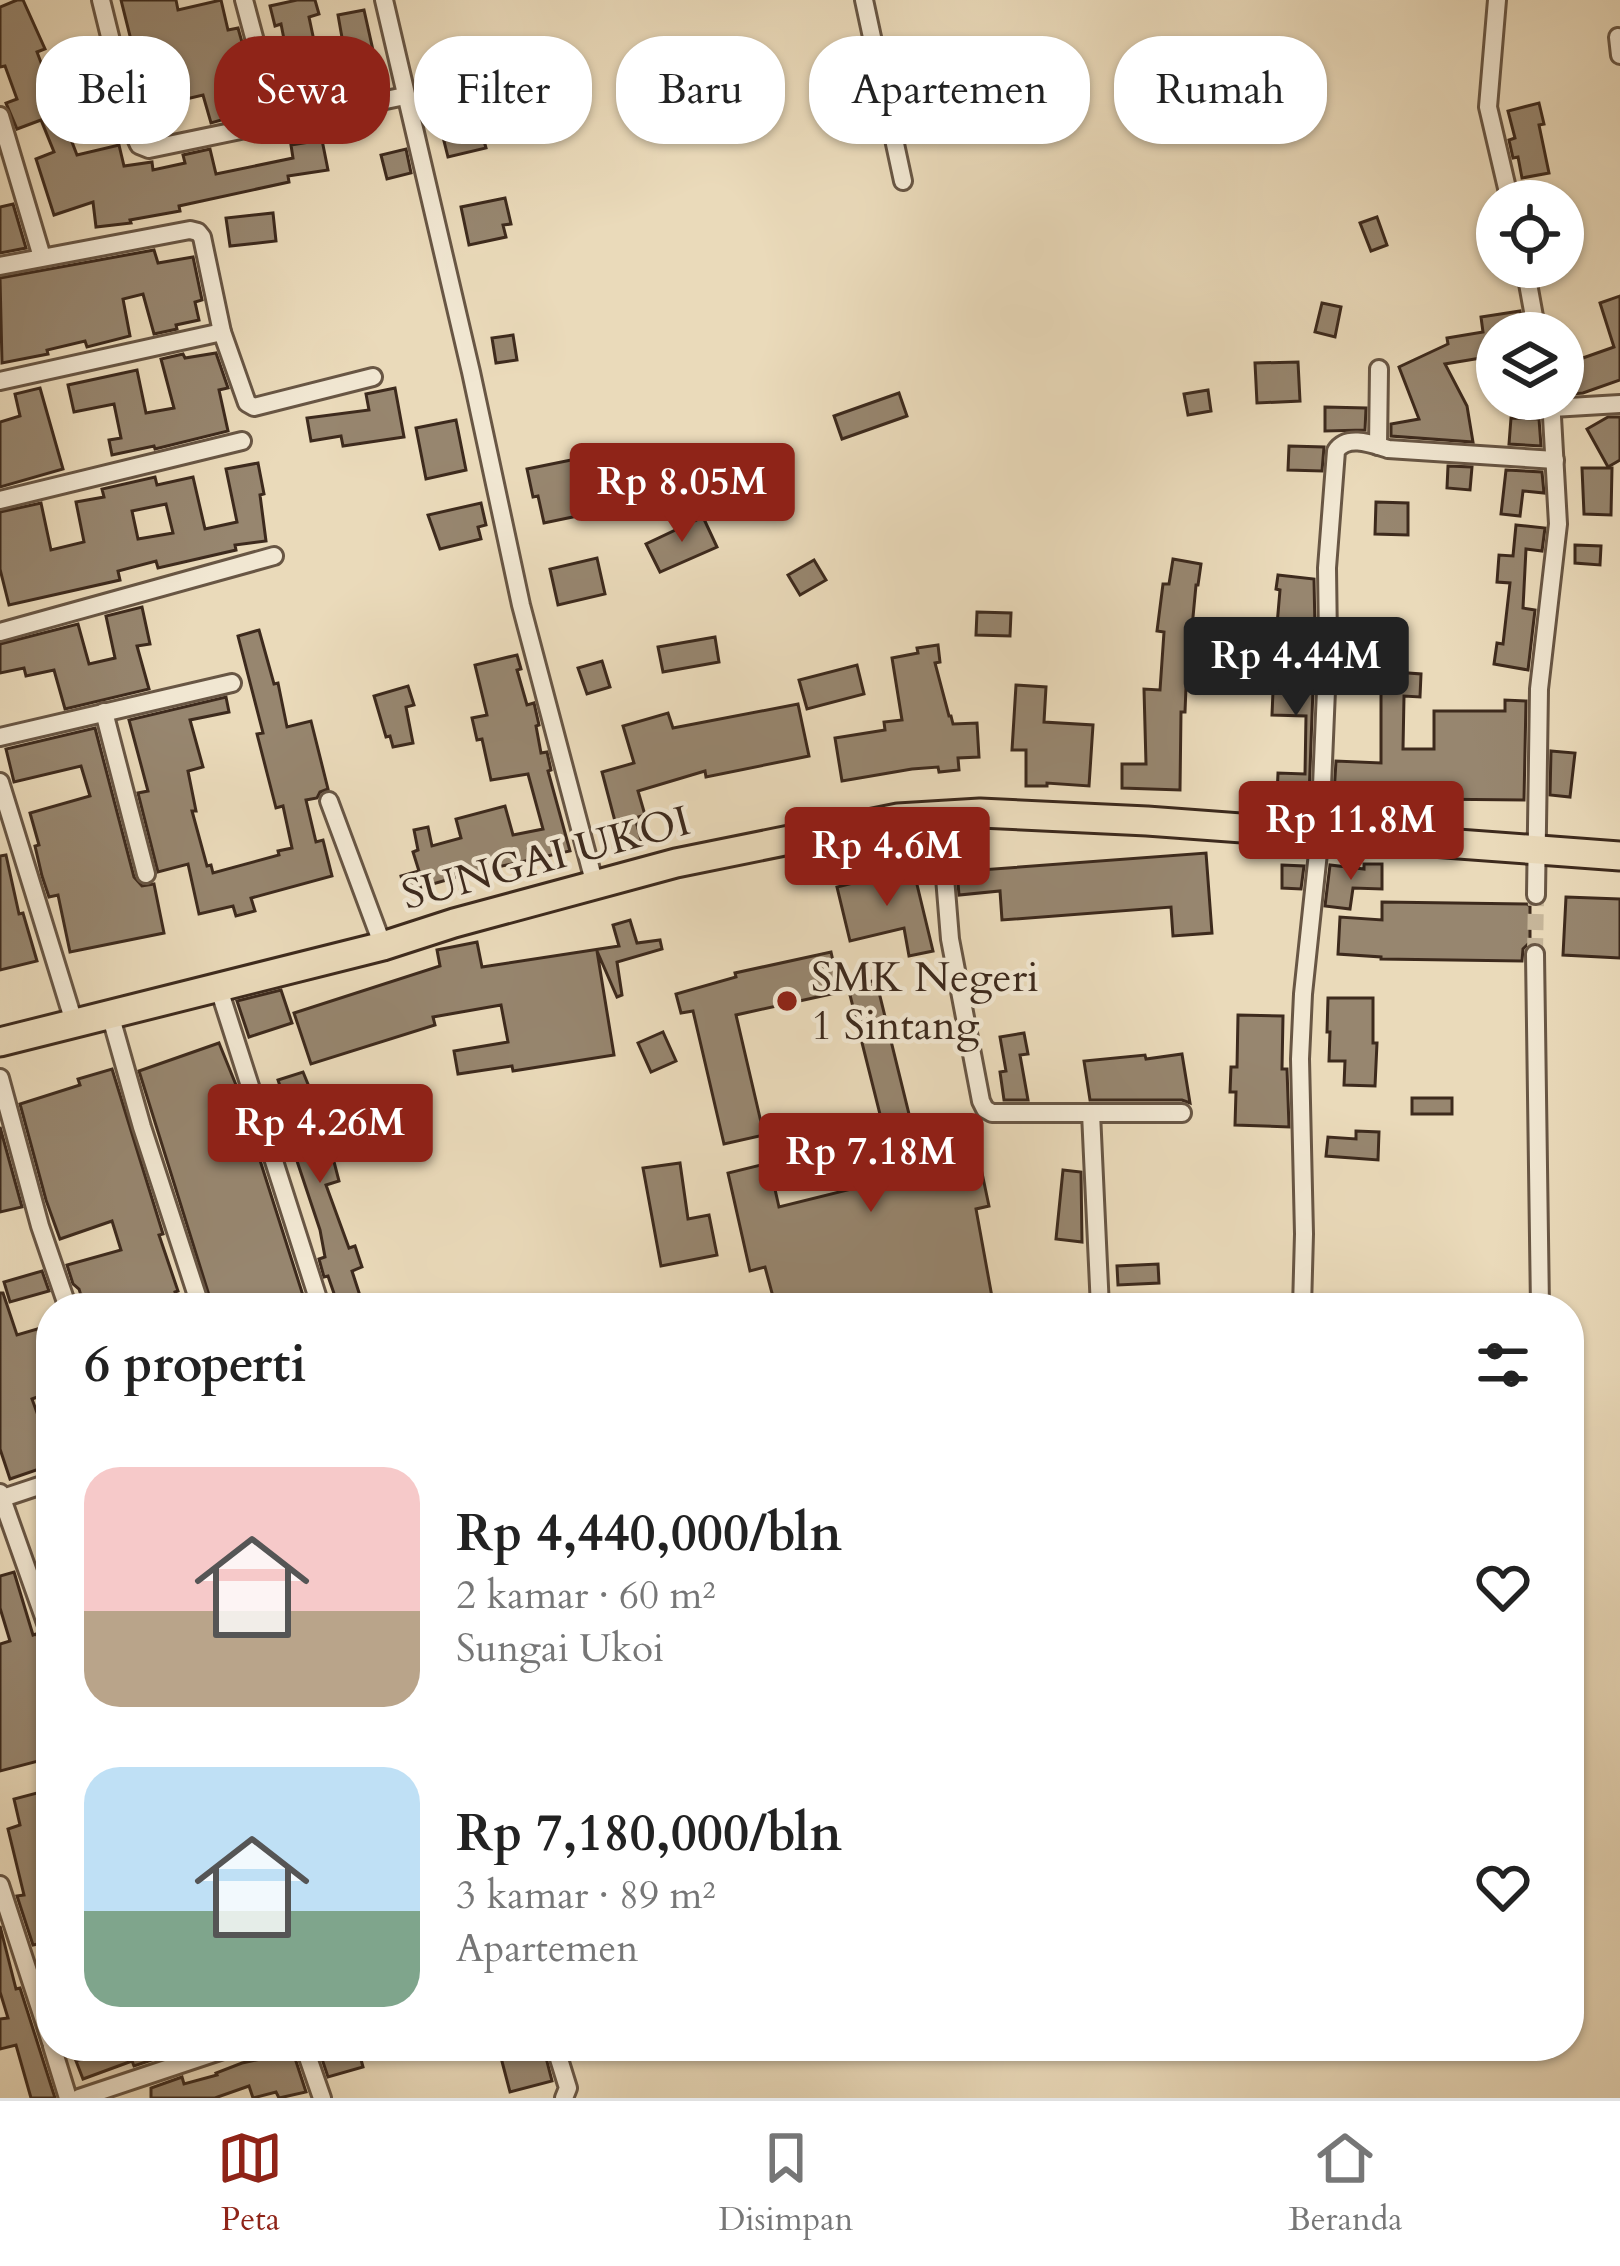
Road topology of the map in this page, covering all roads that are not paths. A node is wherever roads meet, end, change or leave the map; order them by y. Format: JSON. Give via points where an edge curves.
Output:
{"nodes":[{"id":1,"x":101,"y":0,"type":"edge"},
{"id":2,"x":244,"y":0,"type":"edge"},
{"id":3,"x":384,"y":0,"type":"edge"},
{"id":4,"x":864,"y":0,"type":"edge"},
{"id":5,"x":1497,"y":0,"type":"edge"},
{"id":6,"x":254,"y":36,"type":"edge"},
{"id":7,"x":405,"y":96,"type":"junction"},
{"id":8,"x":390,"y":99,"type":"edge"},
{"id":9,"x":0,"y":116,"type":"edge"},
{"id":10,"x":214,"y":136,"type":"edge"},
{"id":11,"x":4,"y":147,"type":"edge"},
{"id":12,"x":1505,"y":180,"type":"edge"},
{"id":13,"x":903,"y":181,"type":"dead end"},
{"id":14,"x":41,"y":257,"type":"junction"},
{"id":15,"x":0,"y":266,"type":"edge"},
{"id":16,"x":222,"y":332,"type":"junction"},
{"id":17,"x":1379,"y":369,"type":"dead end"},
{"id":18,"x":373,"y":377,"type":"dead end"},
{"id":19,"x":0,"y":381,"type":"edge"},
{"id":20,"x":1584,"y":404,"type":"edge"},
{"id":21,"x":1620,"y":404,"type":"edge"},
{"id":22,"x":1553,"y":420,"type":"edge"},
{"id":23,"x":242,"y":441,"type":"dead end"},
{"id":24,"x":1378,"y":446,"type":"junction"},
{"id":25,"x":1555,"y":460,"type":"junction"},
{"id":26,"x":0,"y":500,"type":"edge"},
{"id":27,"x":274,"y":556,"type":"dead end"},
{"id":28,"x":0,"y":632,"type":"edge"},
{"id":29,"x":232,"y":682,"type":"dead end"},
{"id":30,"x":104,"y":712,"type":"junction"},
{"id":31,"x":0,"y":737,"type":"edge"},
{"id":32,"x":0,"y":782,"type":"edge"},
{"id":33,"x":329,"y":801,"type":"dead end"},
{"id":34,"x":940,"y":816,"type":"junction"},
{"id":35,"x":1320,"y":834,"type":"junction"},
{"id":36,"x":1537,"y":851,"type":"junction"},
{"id":37,"x":1620,"y":856,"type":"edge"},
{"id":38,"x":146,"y":874,"type":"dead end"},
{"id":39,"x":596,"y":885,"type":"junction"},
{"id":40,"x":1536,"y":895,"type":"tunnel mouth"},
{"id":41,"x":383,"y":946,"type":"junction"},
{"id":42,"x":1535,"y":953,"type":"tunnel mouth"},
{"id":43,"x":218,"y":986,"type":"junction"},
{"id":44,"x":110,"y":1014,"type":"junction"},
{"id":45,"x":74,"y":1022,"type":"junction"},
{"id":46,"x":0,"y":1042,"type":"edge"},
{"id":47,"x":0,"y":1078,"type":"edge"},
{"id":48,"x":1182,"y":1112,"type":"dead end"},
{"id":49,"x":1091,"y":1113,"type":"junction"},
{"id":50,"x":63,"y":1293,"type":"edge"},
{"id":51,"x":195,"y":1293,"type":"edge"},
{"id":52,"x":315,"y":1293,"type":"edge"},
{"id":53,"x":1099,"y":1293,"type":"edge"},
{"id":54,"x":1302,"y":1293,"type":"edge"},
{"id":55,"x":1540,"y":1293,"type":"edge"},
{"id":56,"x":36,"y":1486,"type":"edge"},
{"id":57,"x":1,"y":1497,"type":"edge"},
{"id":58,"x":36,"y":1595,"type":"edge"},
{"id":59,"x":0,"y":1885,"type":"edge"},
{"id":60,"x":36,"y":1995,"type":"edge"},
{"id":61,"x":57,"y":2061,"type":"edge"},
{"id":62,"x":181,"y":2061,"type":"edge"},
{"id":63,"x":193,"y":2061,"type":"edge"},
{"id":64,"x":309,"y":2061,"type":"edge"},
{"id":65,"x":560,"y":2061,"type":"edge"},
{"id":66,"x":182,"y":2065,"type":"junction"},
{"id":67,"x":68,"y":2098,"type":"edge"},
{"id":68,"x":79,"y":2098,"type":"edge"},
{"id":69,"x":322,"y":2098,"type":"edge"},
{"id":70,"x":564,"y":2098,"type":"edge"}],
"edges":[{"from":1,"to":10,"type":"street","via":[[140,145]]},
{"from":2,"to":6,"type":"street"},
{"from":3,"to":7,"type":"street"},
{"from":4,"to":13,"type":"street"},
{"from":5,"to":12,"type":"street","via":[[1489,107]]},
{"from":7,"to":8,"type":"street"},
{"from":7,"to":39,"type":"street","via":[[520,605]]},
{"from":9,"to":11,"type":"street"},
{"from":11,"to":14,"type":"street"},
{"from":14,"to":15,"type":"street"},
{"from":14,"to":16,"type":"street","via":[[198,232]]},
{"from":16,"to":18,"type":"street","via":[[254,407]]},
{"from":16,"to":19,"type":"street"},
{"from":17,"to":24,"type":"street"},
{"from":20,"to":21,"type":"street"},
{"from":22,"to":25,"type":"street"},
{"from":23,"to":26,"type":"street"},
{"from":24,"to":25,"type":"street"},
{"from":24,"to":35,"type":"street","via":[[1347,442],[1334,457]]},
{"from":25,"to":36,"type":"street"},
{"from":27,"to":28,"type":"street"},
{"from":29,"to":30,"type":"street"},
{"from":30,"to":31,"type":"street"},
{"from":30,"to":38,"type":"street"},
{"from":32,"to":45,"type":"street"},
{"from":33,"to":41,"type":"street"},
{"from":34,"to":35,"type":"highway","name":"SUNGAI UKOI"},
{"from":34,"to":39,"type":"highway","name":"SUNGAI UKOI","via":[[782,840]]},
{"from":34,"to":49,"type":"street","via":[[950,939],[985,1109]]},
{"from":35,"to":36,"type":"highway","name":"SUNGAI UKOI"},
{"from":35,"to":54,"type":"street","via":[[1300,1059]]},
{"from":36,"to":37,"type":"highway","name":"SUNGAI UKOI"},
{"from":36,"to":40,"type":"street"},
{"from":39,"to":41,"type":"highway","name":"SUNGAI UKOI"},
{"from":41,"to":43,"type":"highway","name":"SUNGAI UKOI"},
{"from":42,"to":55,"type":"street"},
{"from":43,"to":44,"type":"highway","name":"SUNGAI UKOI"},
{"from":43,"to":52,"type":"street"},
{"from":44,"to":45,"type":"highway","name":"SUNGAI UKOI"},
{"from":44,"to":51,"type":"street"},
{"from":45,"to":46,"type":"highway","name":"SUNGAI UKOI"},
{"from":47,"to":50,"type":"street"},
{"from":48,"to":49,"type":"street"},
{"from":49,"to":53,"type":"street"},
{"from":56,"to":57,"type":"street"},
{"from":57,"to":58,"type":"street"},
{"from":59,"to":60,"type":"street"},
{"from":61,"to":67,"type":"street"},
{"from":62,"to":66,"type":"street"},
{"from":63,"to":66,"type":"street"},
{"from":64,"to":69,"type":"street"},
{"from":65,"to":70,"type":"street"},
{"from":66,"to":68,"type":"street"}]}
